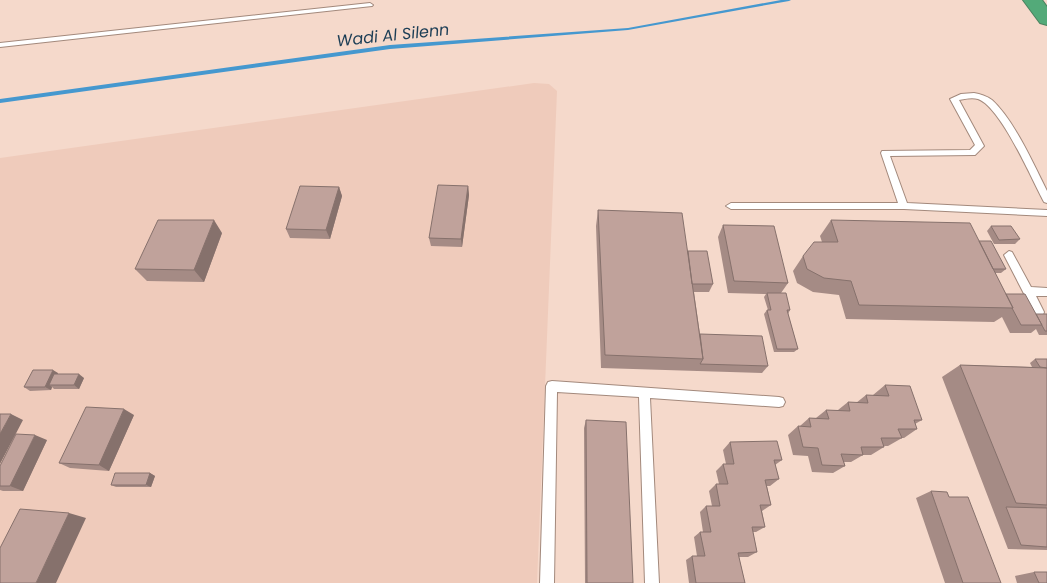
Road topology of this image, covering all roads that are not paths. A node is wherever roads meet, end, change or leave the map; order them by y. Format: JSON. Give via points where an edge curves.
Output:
{"nodes":[{"id":1,"x":1032,"y":0,"type":"edge"},
{"id":2,"x":370,"y":5,"type":"dead end"},
{"id":3,"x":1047,"y":19,"type":"edge"},
{"id":4,"x":0,"y":45,"type":"edge"},
{"id":5,"x":1047,"y":200,"type":"edge"},
{"id":6,"x":731,"y":206,"type":"dead end"},
{"id":7,"x":904,"y":206,"type":"junction"},
{"id":8,"x":1047,"y":213,"type":"edge"},
{"id":9,"x":1009,"y":254,"type":"dead end"},
{"id":10,"x":1028,"y":291,"type":"junction"},
{"id":11,"x":1047,"y":292,"type":"edge"},
{"id":12,"x":1039,"y":312,"type":"edge"},
{"id":13,"x":644,"y":392,"type":"junction"},
{"id":14,"x":779,"y":402,"type":"dead end"},
{"id":15,"x":547,"y":583,"type":"edge"},
{"id":16,"x":652,"y":583,"type":"edge"}],
"edges":[{"from":1,"to":3,"type":"highway"},
{"from":2,"to":4,"type":"lane"},
{"from":5,"to":7,"type":"lane","via":[[990,103],[982,97],[965,95],[954,99],[980,146],[972,153],[885,153]]},
{"from":6,"to":7,"type":"lane"},
{"from":7,"to":8,"type":"lane"},
{"from":9,"to":10,"type":"lane"},
{"from":10,"to":11,"type":"lane"},
{"from":10,"to":12,"type":"lane"},
{"from":13,"to":14,"type":"lane"},
{"from":13,"to":15,"type":"lane","via":[[552,386]]},
{"from":13,"to":16,"type":"lane"}]}
